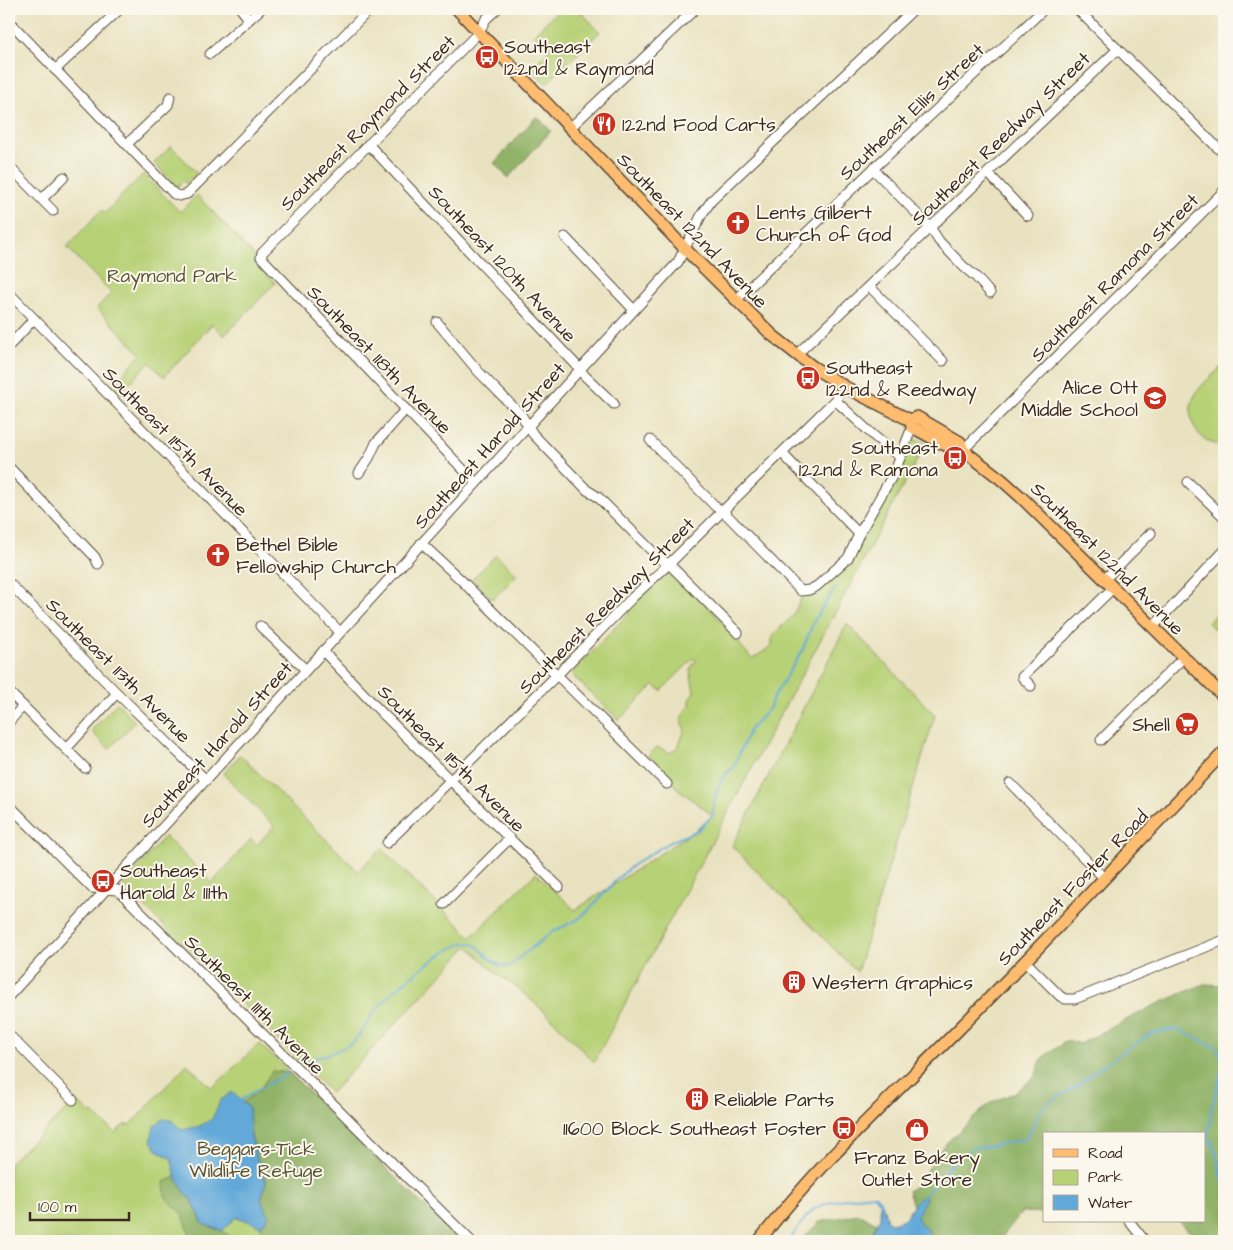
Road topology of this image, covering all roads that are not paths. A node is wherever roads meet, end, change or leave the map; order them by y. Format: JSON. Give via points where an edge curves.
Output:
{"nodes":[{"id":1,"x":120,"y":9,"type":"edge"},
{"id":2,"x":241,"y":9,"type":"edge"},
{"id":3,"x":261,"y":9,"type":"edge"},
{"id":4,"x":370,"y":9,"type":"edge"},
{"id":5,"x":457,"y":9,"type":"edge"},
{"id":6,"x":497,"y":9,"type":"edge"},
{"id":7,"x":695,"y":9,"type":"edge"},
{"id":8,"x":914,"y":9,"type":"edge"},
{"id":9,"x":1044,"y":9,"type":"edge"},
{"id":10,"x":1077,"y":9,"type":"edge"},
{"id":11,"x":249,"y":19,"type":"junction"},
{"id":12,"x":9,"y":22,"type":"edge"},
{"id":13,"x":479,"y":32,"type":"junction"},
{"id":14,"x":1118,"y":49,"type":"junction"},
{"id":15,"x":210,"y":54,"type":"dead end"},
{"id":16,"x":55,"y":70,"type":"junction"},
{"id":17,"x":170,"y":97,"type":"dead end"},
{"id":18,"x":570,"y":128,"type":"junction"},
{"id":19,"x":127,"y":144,"type":"junction"},
{"id":20,"x":368,"y":144,"type":"junction"},
{"id":21,"x":1224,"y":154,"type":"edge"},
{"id":22,"x":9,"y":166,"type":"edge"},
{"id":23,"x":873,"y":169,"type":"junction"},
{"id":24,"x":988,"y":173,"type":"junction"},
{"id":25,"x":64,"y":177,"type":"dead end"},
{"id":26,"x":1224,"y":191,"type":"edge"},
{"id":27,"x":42,"y":199,"type":"junction"},
{"id":28,"x":53,"y":211,"type":"dead end"},
{"id":29,"x":1028,"y":216,"type":"dead end"},
{"id":30,"x":930,"y":227,"type":"junction"},
{"id":31,"x":565,"y":237,"type":"dead end"},
{"id":32,"x":684,"y":249,"type":"junction"},
{"id":33,"x":261,"y":257,"type":"joint"},
{"id":34,"x":869,"y":286,"type":"junction"},
{"id":35,"x":9,"y":293,"type":"edge"},
{"id":36,"x":990,"y":293,"type":"dead end"},
{"id":37,"x":736,"y":300,"type":"junction"},
{"id":38,"x":634,"y":310,"type":"junction"},
{"id":39,"x":34,"y":319,"type":"junction"},
{"id":40,"x":437,"y":322,"type":"dead end"},
{"id":41,"x":9,"y":346,"type":"edge"},
{"id":42,"x":796,"y":355,"type":"junction"},
{"id":43,"x":943,"y":361,"type":"dead end"},
{"id":44,"x":580,"y":369,"type":"junction"},
{"id":45,"x":845,"y":387,"type":"junction"},
{"id":46,"x":836,"y":400,"type":"junction"},
{"id":47,"x":614,"y":404,"type":"dead end"},
{"id":48,"x":405,"y":410,"type":"junction"},
{"id":49,"x":911,"y":423,"type":"junction"},
{"id":50,"x":528,"y":426,"type":"junction"},
{"id":51,"x":650,"y":440,"type":"dead end"},
{"id":52,"x":963,"y":450,"type":"junction"},
{"id":53,"x":782,"y":453,"type":"junction"},
{"id":54,"x":900,"y":457,"type":"junction"},
{"id":55,"x":9,"y":468,"type":"edge"},
{"id":56,"x":358,"y":473,"type":"dead end"},
{"id":57,"x":1188,"y":482,"type":"dead end"},
{"id":58,"x":476,"y":483,"type":"junction"},
{"id":59,"x":724,"y":512,"type":"junction"},
{"id":60,"x":1224,"y":517,"type":"edge"},
{"id":61,"x":1151,"y":533,"type":"dead end"},
{"id":62,"x":859,"y":534,"type":"junction"},
{"id":63,"x":421,"y":543,"type":"junction"},
{"id":64,"x":1224,"y":551,"type":"edge"},
{"id":65,"x":98,"y":564,"type":"dead end"},
{"id":66,"x":670,"y":564,"type":"junction"},
{"id":67,"x":9,"y":583,"type":"edge"},
{"id":68,"x":1109,"y":584,"type":"junction"},
{"id":69,"x":260,"y":626,"type":"dead end"},
{"id":70,"x":1153,"y":627,"type":"junction"},
{"id":71,"x":340,"y":632,"type":"junction"},
{"id":72,"x":738,"y":633,"type":"dead end"},
{"id":73,"x":323,"y":652,"type":"junction"},
{"id":74,"x":1184,"y":658,"type":"junction"},
{"id":75,"x":306,"y":670,"type":"junction"},
{"id":76,"x":557,"y":676,"type":"junction"},
{"id":77,"x":1031,"y":686,"type":"dead end"},
{"id":78,"x":9,"y":692,"type":"edge"},
{"id":79,"x":117,"y":693,"type":"junction"},
{"id":80,"x":1224,"y":697,"type":"edge"},
{"id":81,"x":23,"y":706,"type":"junction"},
{"id":82,"x":9,"y":722,"type":"edge"},
{"id":83,"x":1101,"y":740,"type":"dead end"},
{"id":84,"x":66,"y":749,"type":"junction"},
{"id":85,"x":1224,"y":752,"type":"edge"},
{"id":86,"x":85,"y":768,"type":"dead end"},
{"id":87,"x":206,"y":780,"type":"junction"},
{"id":88,"x":452,"y":781,"type":"junction"},
{"id":89,"x":1010,"y":783,"type":"dead end"},
{"id":90,"x":668,"y":784,"type":"dead end"},
{"id":91,"x":9,"y":805,"type":"edge"},
{"id":92,"x":510,"y":838,"type":"junction"},
{"id":93,"x":387,"y":843,"type":"dead end"},
{"id":94,"x":1104,"y":878,"type":"junction"},
{"id":95,"x":559,"y":887,"type":"dead end"},
{"id":96,"x":105,"y":889,"type":"junction"},
{"id":97,"x":444,"y":904,"type":"dead end"},
{"id":98,"x":1224,"y":940,"type":"edge"},
{"id":99,"x":1025,"y":961,"type":"junction"},
{"id":100,"x":9,"y":996,"type":"edge"},
{"id":101,"x":9,"y":1035,"type":"edge"},
{"id":102,"x":72,"y":1100,"type":"dead end"},
{"id":103,"x":1130,"y":1222,"type":"edge"},
{"id":104,"x":471,"y":1241,"type":"edge"},
{"id":105,"x":759,"y":1241,"type":"edge"},
{"id":106,"x":1145,"y":1241,"type":"edge"}],
"edges":[{"from":1,"to":16,"type":"street"},
{"from":2,"to":11,"type":"street"},
{"from":3,"to":11,"type":"street"},
{"from":4,"to":19,"type":"street","via":[[183,196],[175,195]]},
{"from":5,"to":13,"type":"main road","name":"Southeast 122nd Avenue"},
{"from":6,"to":13,"type":"street","name":"Southeast Raymond Street"},
{"from":7,"to":18,"type":"street"},
{"from":8,"to":32,"type":"street","name":"Southeast Harold Street","via":[[727,184],[705,209]]},
{"from":9,"to":23,"type":"street","name":"Southeast Ellis Street"},
{"from":10,"to":14,"type":"street"},
{"from":11,"to":15,"type":"street"},
{"from":12,"to":16,"type":"street"},
{"from":13,"to":18,"type":"main road","name":"Southeast 122nd Avenue"},
{"from":13,"to":20,"type":"street","name":"Southeast Raymond Street"},
{"from":14,"to":21,"type":"street"},
{"from":14,"to":24,"type":"street","name":"Southeast Reedway Street"},
{"from":16,"to":19,"type":"street"},
{"from":17,"to":19,"type":"street","via":[[168,105]]},
{"from":18,"to":32,"type":"main road","name":"Southeast 122nd Avenue"},
{"from":20,"to":33,"type":"street","name":"Southeast Raymond Street","via":[[262,252]]},
{"from":20,"to":44,"type":"street","name":"Southeast 120th Avenue"},
{"from":22,"to":27,"type":"street"},
{"from":23,"to":30,"type":"street"},
{"from":23,"to":37,"type":"street","name":"Southeast Ellis Street"},
{"from":24,"to":29,"type":"street"},
{"from":24,"to":30,"type":"street","name":"Southeast Reedway Street"},
{"from":25,"to":27,"type":"street"},
{"from":26,"to":52,"type":"street","name":"Southeast Ramona Street"},
{"from":27,"to":28,"type":"street"},
{"from":30,"to":34,"type":"street","name":"Southeast Reedway Street"},
{"from":30,"to":36,"type":"street","via":[[939,241]]},
{"from":31,"to":38,"type":"street"},
{"from":32,"to":37,"type":"main road","name":"Southeast 122nd Avenue"},
{"from":32,"to":38,"type":"street","name":"Southeast Harold Street","via":[[678,262]]},
{"from":33,"to":48,"type":"street","name":"Southeast 118th Avenue"},
{"from":34,"to":42,"type":"street","name":"Southeast Reedway Street"},
{"from":34,"to":43,"type":"street"},
{"from":35,"to":39,"type":"street","name":"Southeast 115th Avenue"},
{"from":37,"to":42,"type":"main road","name":"Southeast 122nd Avenue"},
{"from":38,"to":44,"type":"street","name":"Southeast Harold Street"},
{"from":39,"to":41,"type":"street"},
{"from":39,"to":71,"type":"street","name":"Southeast 115th Avenue"},
{"from":40,"to":50,"type":"street"},
{"from":42,"to":45,"type":"main road","name":"Southeast 122nd Avenue"},
{"from":44,"to":47,"type":"street","name":"Southeast 120th Avenue"},
{"from":44,"to":50,"type":"street","name":"Southeast Harold Street"},
{"from":45,"to":46,"type":"street","name":"Southeast Reedway Street"},
{"from":45,"to":49,"type":"main road","name":"Southeast 122nd Avenue"},
{"from":46,"to":53,"type":"street","name":"Southeast Reedway Street"},
{"from":46,"to":54,"type":"street"},
{"from":48,"to":56,"type":"street","via":[[376,443],[370,458]]},
{"from":48,"to":58,"type":"street","name":"Southeast 118th Avenue"},
{"from":49,"to":52,"type":"main road","name":"Southeast 122nd Avenue","via":[[917,418],[940,429],[960,442]]},
{"from":49,"to":54,"type":"street"},
{"from":50,"to":58,"type":"street","name":"Southeast Harold Street"},
{"from":50,"to":66,"type":"street","via":[[587,490],[660,559]]},
{"from":51,"to":59,"type":"street"},
{"from":52,"to":68,"type":"main road","name":"Southeast 122nd Avenue","via":[[1013,490]]},
{"from":53,"to":59,"type":"street","name":"Southeast Reedway Street"},
{"from":53,"to":62,"type":"street"},
{"from":54,"to":62,"type":"street"},
{"from":55,"to":65,"type":"street","via":[[95,556]]},
{"from":57,"to":60,"type":"street"},
{"from":58,"to":63,"type":"street","name":"Southeast Harold Street"},
{"from":59,"to":62,"type":"street","via":[[801,591],[816,586],[848,558]]},
{"from":59,"to":66,"type":"street","name":"Southeast Reedway Street"},
{"from":61,"to":68,"type":"street"},
{"from":63,"to":71,"type":"street","name":"Southeast Harold Street"},
{"from":63,"to":76,"type":"street"},
{"from":64,"to":70,"type":"street"},
{"from":66,"to":72,"type":"street"},
{"from":66,"to":76,"type":"street","name":"Southeast Reedway Street","via":[[632,597]]},
{"from":67,"to":79,"type":"street","name":"Southeast 113th Avenue"},
{"from":68,"to":70,"type":"main road","name":"Southeast 122nd Avenue"},
{"from":68,"to":77,"type":"street","via":[[1022,677]]},
{"from":69,"to":75,"type":"street"},
{"from":70,"to":74,"type":"main road","name":"Southeast 122nd Avenue"},
{"from":71,"to":73,"type":"street","name":"Southeast Harold Street"},
{"from":73,"to":75,"type":"street","name":"Southeast Harold Street"},
{"from":73,"to":88,"type":"street","name":"Southeast 115th Avenue"},
{"from":74,"to":80,"type":"main road","name":"Southeast 122nd Avenue"},
{"from":74,"to":83,"type":"street"},
{"from":75,"to":87,"type":"street","name":"Southeast Harold Street"},
{"from":76,"to":88,"type":"street","name":"Southeast Reedway Street"},
{"from":76,"to":90,"type":"street"},
{"from":78,"to":81,"type":"street"},
{"from":79,"to":84,"type":"street"},
{"from":79,"to":87,"type":"street","name":"Southeast 113th Avenue"},
{"from":81,"to":82,"type":"street"},
{"from":81,"to":84,"type":"street"},
{"from":84,"to":86,"type":"street"},
{"from":85,"to":94,"type":"main road","name":"Southeast Foster Road"},
{"from":87,"to":96,"type":"street","name":"Southeast Harold Street"},
{"from":88,"to":92,"type":"street","name":"Southeast 115th Avenue"},
{"from":88,"to":93,"type":"street","name":"Southeast Reedway Street"},
{"from":89,"to":94,"type":"street"},
{"from":91,"to":96,"type":"street","name":"Southeast 111th Avenue","via":[[92,888]]},
{"from":92,"to":95,"type":"street","name":"Southeast 115th Avenue"},
{"from":92,"to":97,"type":"street"},
{"from":94,"to":99,"type":"main road","name":"Southeast Foster Road"},
{"from":96,"to":100,"type":"street","name":"Southeast Harold Street"},
{"from":96,"to":104,"type":"street","name":"Southeast 111th Avenue","via":[[118,890]]},
{"from":98,"to":99,"type":"street","via":[[1069,1000],[1060,996]]},
{"from":99,"to":105,"type":"main road","name":"Southeast Foster Road","via":[[818,1172]]},
{"from":101,"to":102,"type":"street"},
{"from":103,"to":106,"type":"street"}]}
